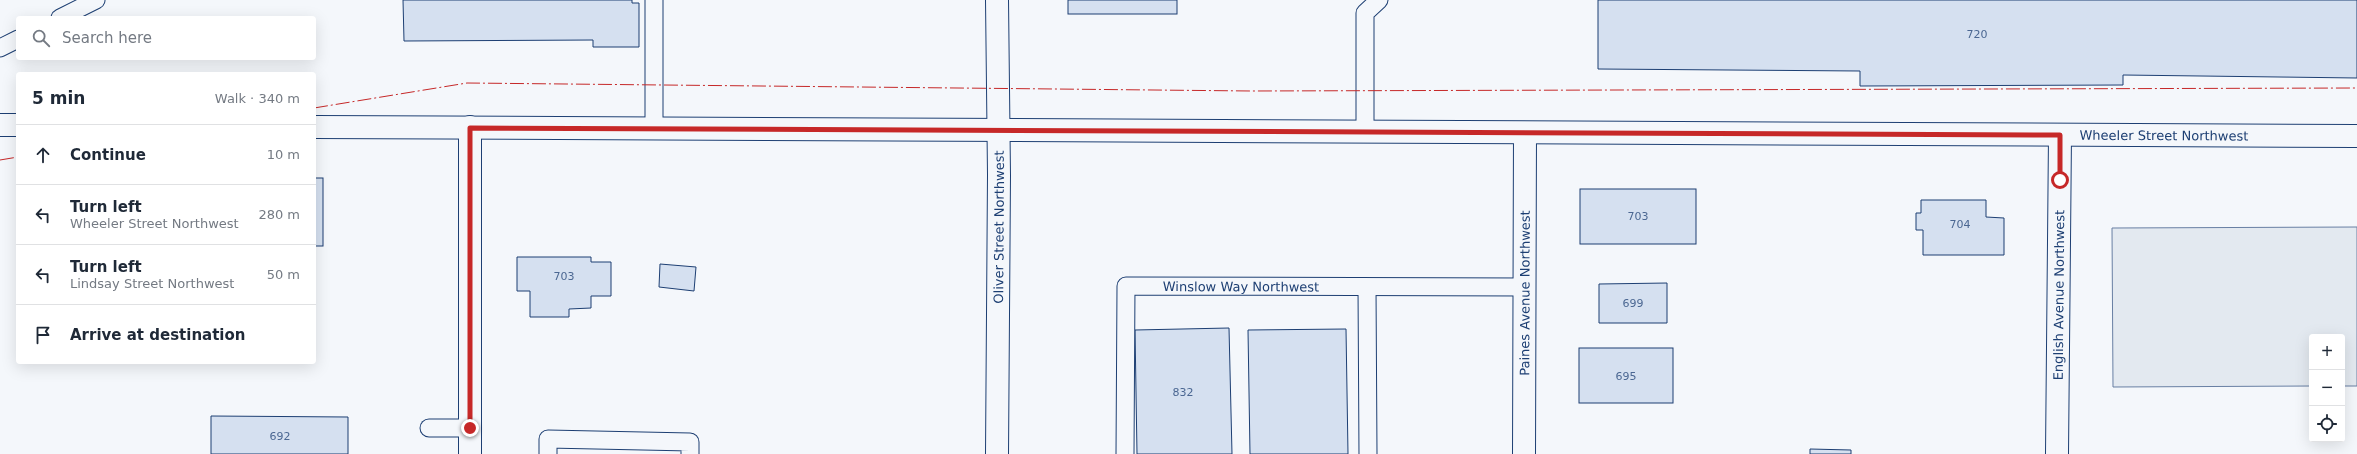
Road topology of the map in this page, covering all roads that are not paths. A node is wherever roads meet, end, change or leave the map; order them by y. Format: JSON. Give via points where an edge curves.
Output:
{"nodes":[{"id":1,"x":96,"y":0,"type":"edge"},
{"id":2,"x":654,"y":0,"type":"edge"},
{"id":3,"x":997,"y":0,"type":"edge"},
{"id":4,"x":1379,"y":0,"type":"edge"},
{"id":5,"x":64,"y":16,"type":"edge"},
{"id":6,"x":16,"y":40,"type":"edge"},
{"id":7,"x":0,"y":48,"type":"edge"},
{"id":8,"x":0,"y":125,"type":"edge"},
{"id":9,"x":16,"y":125,"type":"edge"},
{"id":10,"x":316,"y":127,"type":"edge"},
{"id":11,"x":470,"y":128,"type":"junction"},
{"id":12,"x":654,"y":128,"type":"junction"},
{"id":13,"x":999,"y":130,"type":"junction"},
{"id":14,"x":1365,"y":132,"type":"junction"},
{"id":15,"x":1525,"y":132,"type":"junction"},
{"id":16,"x":2060,"y":135,"type":"junction"},
{"id":17,"x":2357,"y":136,"type":"edge"},
{"id":18,"x":1367,"y":287,"type":"junction"},
{"id":19,"x":1525,"y":287,"type":"junction"},
{"id":20,"x":428,"y":428,"type":"dead end"},
{"id":21,"x":470,"y":428,"type":"junction"},
{"id":22,"x":470,"y":454,"type":"edge"},
{"id":23,"x":548,"y":454,"type":"edge"},
{"id":24,"x":690,"y":454,"type":"edge"},
{"id":25,"x":996,"y":454,"type":"edge"},
{"id":26,"x":1125,"y":454,"type":"edge"},
{"id":27,"x":1368,"y":454,"type":"edge"},
{"id":28,"x":1524,"y":454,"type":"edge"},
{"id":29,"x":2057,"y":454,"type":"edge"}],
"edges":[{"from":1,"to":5,"type":"lane"},
{"from":2,"to":12,"type":"lane"},
{"from":3,"to":13,"type":"street","name":"Oliver Street Northwest"},
{"from":4,"to":14,"type":"lane","via":[[1365,13]]},
{"from":6,"to":7,"type":"lane"},
{"from":8,"to":9,"type":"street"},
{"from":10,"to":11,"type":"street","name":"Wheeler Street Northwest"},
{"from":11,"to":12,"type":"street","name":"Wheeler Street Northwest"},
{"from":11,"to":21,"type":"street"},
{"from":12,"to":13,"type":"street","name":"Wheeler Street Northwest"},
{"from":13,"to":14,"type":"street","name":"Wheeler Street Northwest"},
{"from":13,"to":25,"type":"street","name":"Oliver Street Northwest"},
{"from":14,"to":15,"type":"street","name":"Wheeler Street Northwest"},
{"from":15,"to":16,"type":"street","name":"Wheeler Street Northwest"},
{"from":15,"to":19,"type":"street","name":"Paines Avenue Northwest"},
{"from":16,"to":17,"type":"street","name":"Wheeler Street Northwest"},
{"from":16,"to":29,"type":"street","name":"English Avenue Northwest"},
{"from":18,"to":19,"type":"lane","name":"Winslow Way Northwest"},
{"from":18,"to":26,"type":"lane","name":"Winslow Way Northwest","via":[[1126,286]]},
{"from":18,"to":27,"type":"lane"},
{"from":19,"to":28,"type":"street","name":"Paines Avenue Northwest"},
{"from":20,"to":21,"type":"lane"},
{"from":21,"to":22,"type":"street"},
{"from":23,"to":24,"type":"lane","via":[[548,439],[690,442]]}]}
